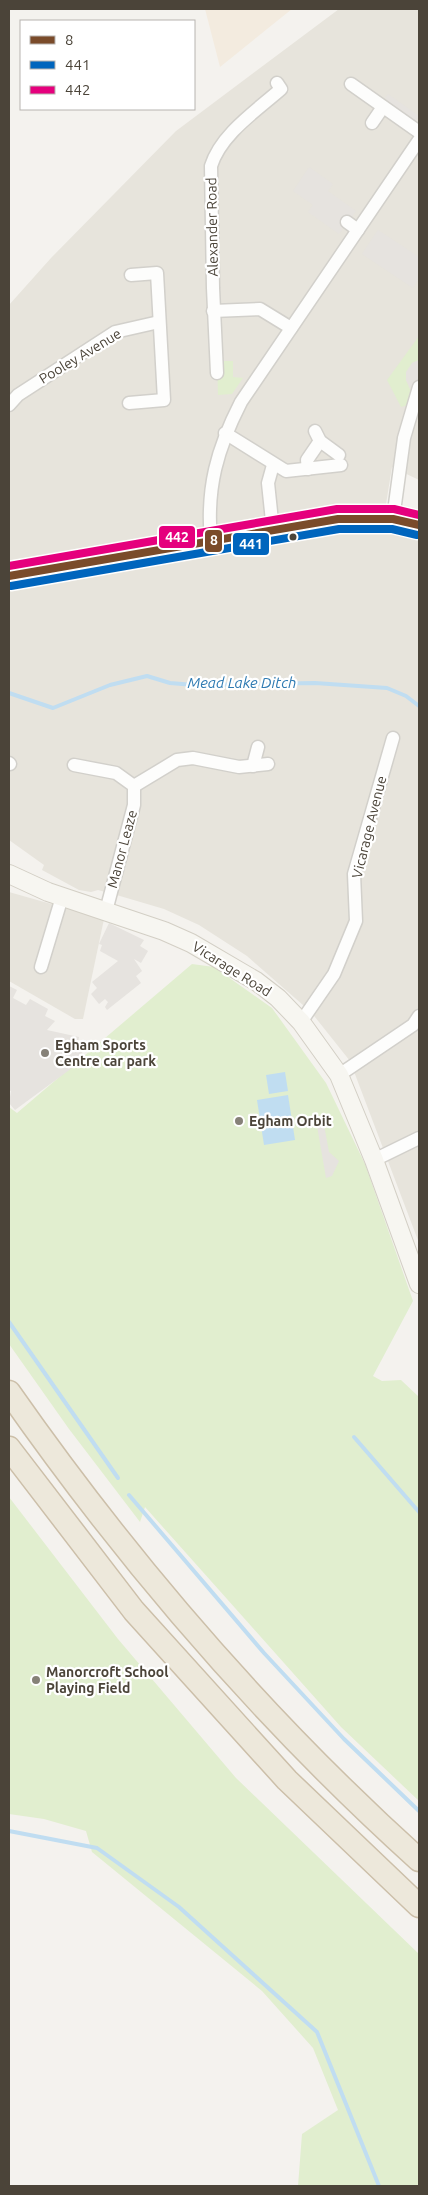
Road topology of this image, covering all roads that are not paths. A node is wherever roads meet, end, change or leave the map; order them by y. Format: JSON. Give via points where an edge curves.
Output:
{"nodes":[{"id":1,"x":277,"y":83,"type":"dead end"},
{"id":2,"x":351,"y":84,"type":"dead end"},
{"id":3,"x":383,"y":106,"type":"junction"},
{"id":4,"x":372,"y":123,"type":"dead end"},
{"id":5,"x":419,"y":132,"type":"edge"},
{"id":6,"x":419,"y":140,"type":"edge"},
{"id":7,"x":131,"y":275,"type":"dead end"},
{"id":8,"x":214,"y":311,"type":"junction"},
{"id":9,"x":159,"y":322,"type":"junction"},
{"id":10,"x":291,"y":328,"type":"junction"},
{"id":11,"x":217,"y":373,"type":"dead end"},
{"id":12,"x":419,"y":387,"type":"edge"},
{"id":13,"x":129,"y":403,"type":"dead end"},
{"id":14,"x":9,"y":405,"type":"edge"},
{"id":15,"x":225,"y":433,"type":"junction"},
{"id":16,"x":273,"y":465,"type":"junction"},
{"id":17,"x":308,"y":469,"type":"junction"},
{"id":18,"x":393,"y":519,"type":"junction"},
{"id":19,"x":272,"y":521,"type":"dead end"},
{"id":20,"x":419,"y":525,"type":"edge"},
{"id":21,"x":211,"y":541,"type":"junction"},
{"id":22,"x":9,"y":576,"type":"edge"},
{"id":23,"x":393,"y":738,"type":"dead end"},
{"id":24,"x":258,"y":747,"type":"dead end"},
{"id":25,"x":268,"y":764,"type":"dead end"},
{"id":26,"x":74,"y":765,"type":"dead end"},
{"id":27,"x":253,"y":766,"type":"junction"},
{"id":28,"x":134,"y":786,"type":"junction"},
{"id":29,"x":14,"y":880,"type":"edge"},
{"id":30,"x":62,"y":897,"type":"junction"},
{"id":31,"x":106,"y":911,"type":"junction"},
{"id":32,"x":32,"y":949,"type":"dead end"},
{"id":33,"x":44,"y":953,"type":"junction"},
{"id":34,"x":41,"y":967,"type":"dead end"},
{"id":35,"x":419,"y":1016,"type":"edge"},
{"id":36,"x":301,"y":1022,"type":"junction"},
{"id":37,"x":339,"y":1075,"type":"junction"},
{"id":38,"x":419,"y":1138,"type":"edge"},
{"id":39,"x":374,"y":1160,"type":"junction"},
{"id":40,"x":419,"y":1284,"type":"edge"},
{"id":41,"x":9,"y":1392,"type":"edge"},
{"id":42,"x":9,"y":1448,"type":"edge"},
{"id":43,"x":419,"y":1860,"type":"edge"},
{"id":44,"x":419,"y":1906,"type":"edge"}],
"edges":[{"from":1,"to":8,"type":"street","name":"Alexander Road","via":[[280,89],[223,141],[211,166]]},
{"from":2,"to":3,"type":"street"},
{"from":3,"to":4,"type":"street"},
{"from":3,"to":5,"type":"street"},
{"from":6,"to":10,"type":"street","via":[[353,226]]},
{"from":7,"to":9,"type":"street","via":[[157,273]]},
{"from":8,"to":10,"type":"street","via":[[260,309]]},
{"from":8,"to":11,"type":"street","name":"Alexander Road"},
{"from":9,"to":13,"type":"street","via":[[164,400]]},
{"from":9,"to":14,"type":"street","name":"Pooley Avenue","via":[[115,332],[18,395]]},
{"from":10,"to":15,"type":"street","via":[[241,402]]},
{"from":12,"to":18,"type":"street","via":[[404,438]]},
{"from":15,"to":16,"type":"street"},
{"from":15,"to":21,"type":"street","via":[[209,491]]},
{"from":16,"to":17,"type":"street","via":[[286,471]]},
{"from":16,"to":19,"type":"street","via":[[268,483]]},
{"from":17,"to":17,"type":"street","via":[[307,460],[317,436],[340,460]]},
{"from":18,"to":20,"type":"street"},
{"from":18,"to":21,"type":"street","via":[[338,519]]},
{"from":21,"to":22,"type":"street"},
{"from":23,"to":36,"type":"street","name":"Vicarage Avenue","via":[[354,874],[356,921],[334,974]]},
{"from":24,"to":27,"type":"street"},
{"from":25,"to":27,"type":"street"},
{"from":26,"to":28,"type":"street","via":[[116,773]]},
{"from":27,"to":28,"type":"street","via":[[239,767],[194,758],[177,760]]},
{"from":28,"to":31,"type":"street","name":"Manor Leaze","via":[[134,805]]},
{"from":29,"to":30,"type":"main road","name":"Vicarage Road"},
{"from":30,"to":31,"type":"main road","name":"Vicarage Road"},
{"from":30,"to":33,"type":"street"},
{"from":31,"to":36,"type":"main road","name":"Vicarage Road","via":[[164,931],[220,958],[256,980]]},
{"from":32,"to":33,"type":"street"},
{"from":33,"to":34,"type":"street"},
{"from":35,"to":37,"type":"street","via":[[412,1025]]},
{"from":36,"to":37,"type":"main road","name":"Vicarage Road"},
{"from":37,"to":39,"type":"main road","name":"Vicarage Road"},
{"from":38,"to":39,"type":"street"},
{"from":39,"to":40,"type":"main road","name":"Vicarage Road"},
{"from":41,"to":43,"type":"highway","via":[[110,1528],[218,1656],[312,1757]]},
{"from":42,"to":44,"type":"highway","via":[[134,1611],[287,1780]]}]}
